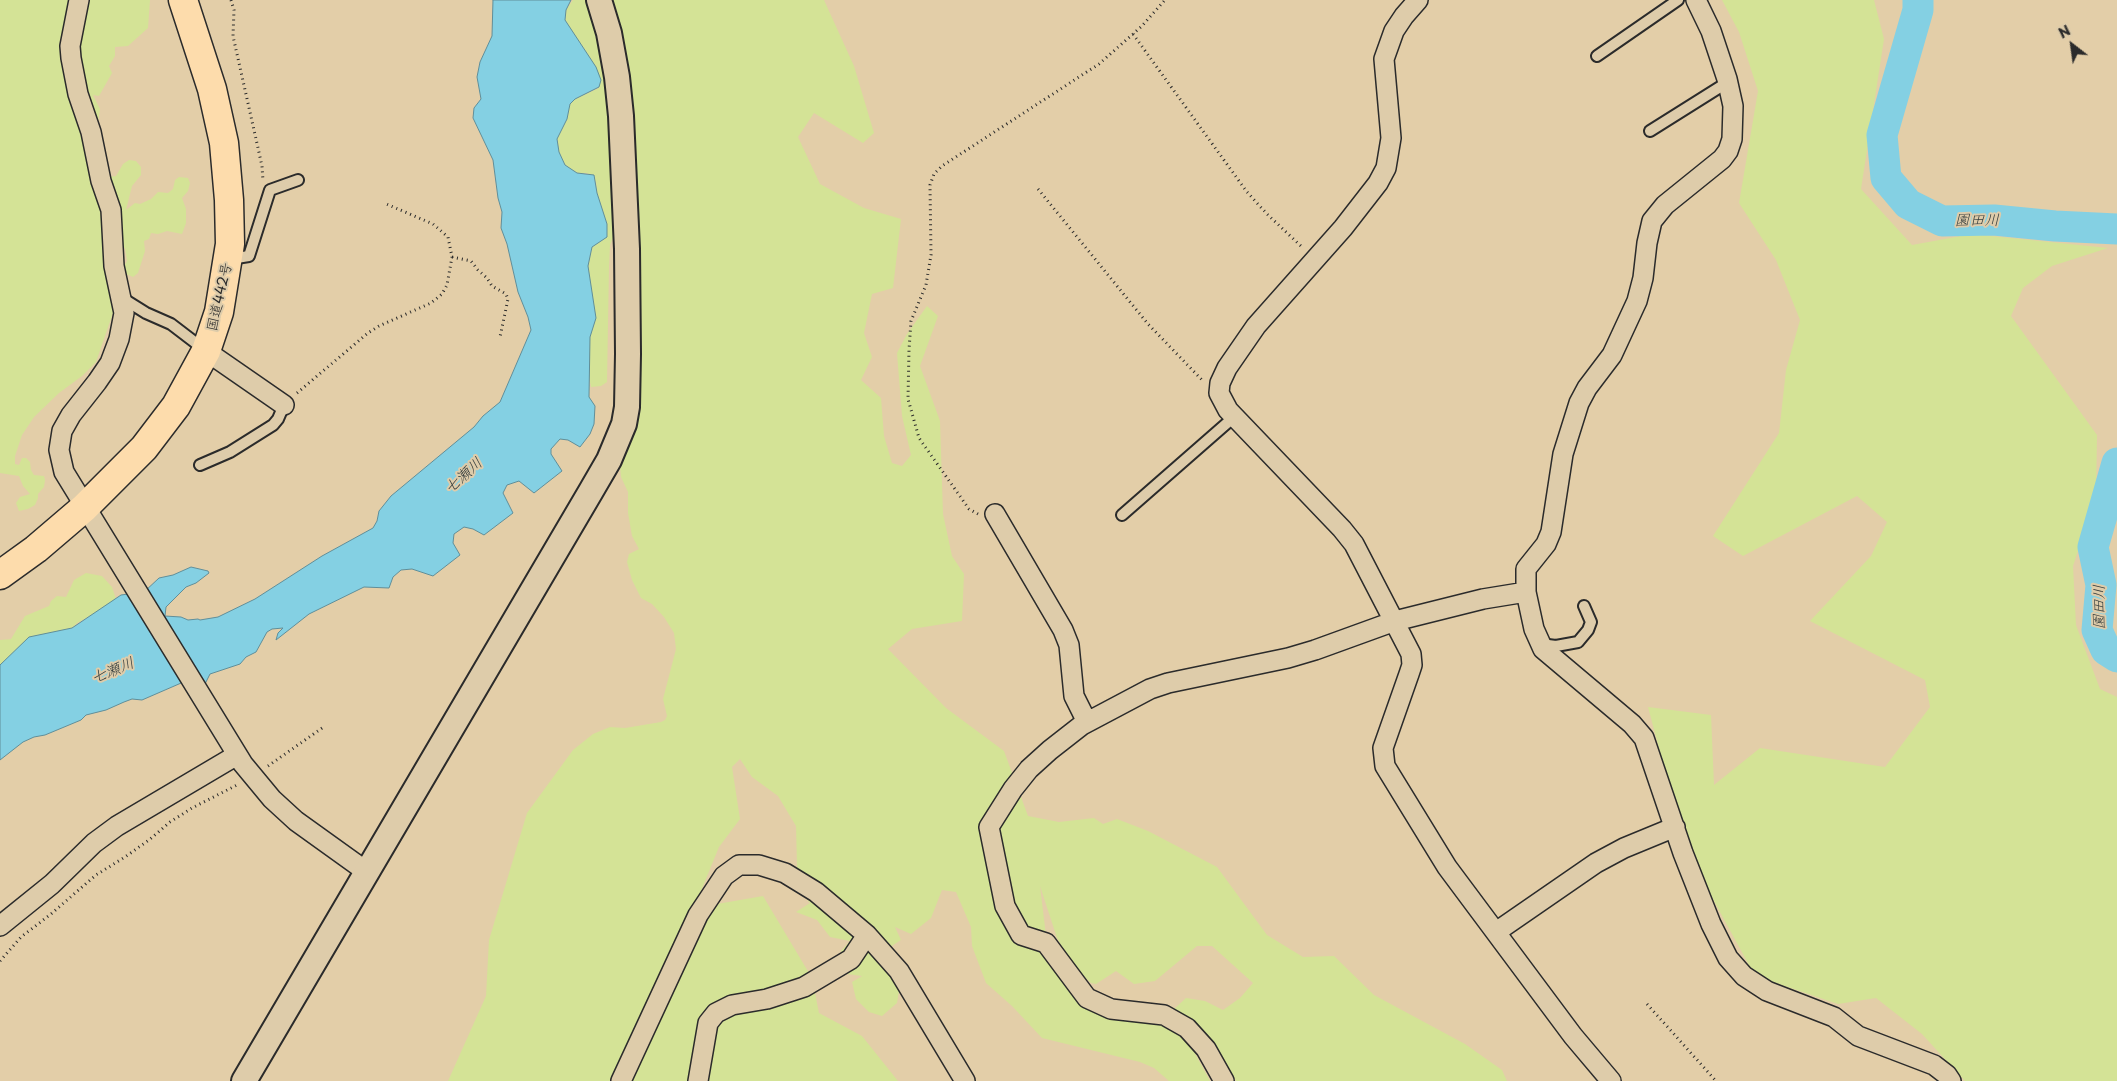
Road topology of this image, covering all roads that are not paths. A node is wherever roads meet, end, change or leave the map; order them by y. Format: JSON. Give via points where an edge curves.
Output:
{"nodes":[{"id":1,"x":79,"y":0,"type":"edge"},
{"id":2,"x":183,"y":0,"type":"edge"},
{"id":3,"x":599,"y":0,"type":"edge"},
{"id":4,"x":1678,"y":0,"type":"edge"},
{"id":5,"x":1696,"y":0,"type":"edge"},
{"id":6,"x":1410,"y":3,"type":"edge"},
{"id":7,"x":1597,"y":56,"type":"dead end"},
{"id":8,"x":1728,"y":82,"type":"junction"},
{"id":9,"x":1650,"y":131,"type":"dead end"},
{"id":10,"x":298,"y":180,"type":"dead end"},
{"id":11,"x":229,"y":259,"type":"junction"},
{"id":12,"x":121,"y":298,"type":"junction"},
{"id":13,"x":206,"y":351,"type":"junction"},
{"id":14,"x":284,"y":405,"type":"joint"},
{"id":15,"x":1234,"y":417,"type":"junction"},
{"id":16,"x":200,"y":465,"type":"dead end"},
{"id":17,"x":84,"y":508,"type":"junction"},
{"id":18,"x":995,"y":514,"type":"road end"},
{"id":19,"x":1122,"y":515,"type":"dead end"},
{"id":20,"x":0,"y":575,"type":"edge"},
{"id":21,"x":1526,"y":592,"type":"junction"},
{"id":22,"x":1584,"y":606,"type":"dead end"},
{"id":23,"x":1395,"y":621,"type":"junction"},
{"id":24,"x":1540,"y":644,"type":"junction"},
{"id":25,"x":1087,"y":722,"type":"junction"},
{"id":26,"x":233,"y":749,"type":"junction"},
{"id":27,"x":1675,"y":827,"type":"junction"},
{"id":28,"x":367,"y":872,"type":"junction"},
{"id":29,"x":0,"y":926,"type":"edge"},
{"id":30,"x":1496,"y":932,"type":"junction"},
{"id":31,"x":867,"y":935,"type":"junction"},
{"id":32,"x":244,"y":1081,"type":"edge"},
{"id":33,"x":621,"y":1081,"type":"edge"},
{"id":34,"x":698,"y":1081,"type":"edge"},
{"id":35,"x":965,"y":1081,"type":"edge"},
{"id":36,"x":1224,"y":1081,"type":"edge"},
{"id":37,"x":1611,"y":1081,"type":"edge"},
{"id":38,"x":1951,"y":1081,"type":"edge"}],
"edges":[{"from":1,"to":12,"type":"street","via":[[70,46],[72,65],[111,210],[112,254]]},
{"from":2,"to":11,"type":"highway","name":"国道442号","via":[[212,89],[224,143],[230,220]]},
{"from":3,"to":28,"type":"street","via":[[617,77],[622,141],[628,335],[624,424],[609,460]]},
{"from":4,"to":7,"type":"lane"},
{"from":5,"to":8,"type":"street"},
{"from":6,"to":15,"type":"street","via":[[1394,31],[1384,59],[1391,138],[1386,168],[1368,198],[1256,326],[1227,368],[1219,388],[1224,404]]},
{"from":8,"to":9,"type":"lane"},
{"from":8,"to":21,"type":"street","via":[[1733,124],[1728,151],[1665,204],[1652,221],[1640,292],[1612,355],[1579,403],[1563,454],[1551,532],[1546,544],[1526,569]]},
{"from":10,"to":11,"type":"lane","via":[[270,190],[249,256]]},
{"from":11,"to":13,"type":"highway","name":"国道442号","via":[[219,312]]},
{"from":12,"to":13,"type":"lane","via":[[171,324]]},
{"from":12,"to":17,"type":"street","via":[[124,313],[116,349],[104,373],[66,422],[60,439],[64,472]]},
{"from":13,"to":14,"type":"street"},
{"from":13,"to":17,"type":"highway","name":"国道442号","via":[[176,406],[144,448]]},
{"from":14,"to":16,"type":"lane","via":[[273,425],[230,452]]},
{"from":15,"to":19,"type":"lane"},
{"from":15,"to":23,"type":"street","via":[[1354,544]]},
{"from":17,"to":20,"type":"highway","name":"国道442号"},
{"from":17,"to":26,"type":"street","via":[[114,551]]},
{"from":18,"to":25,"type":"street","via":[[1063,630],[1069,645],[1074,696]]},
{"from":21,"to":23,"type":"street"},
{"from":21,"to":24,"type":"street"},
{"from":22,"to":24,"type":"lane","via":[[1591,622],[1578,642],[1556,646]]},
{"from":23,"to":25,"type":"street","via":[[1288,658],[1168,682]]},
{"from":23,"to":30,"type":"street","via":[[1412,665],[1385,739],[1385,766],[1447,867]]},
{"from":24,"to":27,"type":"street","via":[[1644,738]]},
{"from":25,"to":36,"type":"street","via":[[1030,769],[1013,788],[989,826],[1004,906],[1021,935],[1046,943],[1087,998],[1111,1009],[1164,1014],[1187,1028],[1206,1050]]},
{"from":26,"to":28,"type":"street","via":[[261,786],[296,821]]},
{"from":26,"to":29,"type":"street","via":[[94,843],[52,884]]},
{"from":27,"to":30,"type":"street","via":[[1596,863]]},
{"from":27,"to":38,"type":"street","via":[[1711,924],[1728,958],[1744,976],[1767,991],[1834,1017],[1858,1036],[1934,1065]]},
{"from":28,"to":32,"type":"street"},
{"from":30,"to":37,"type":"street","via":[[1572,1036]]},
{"from":31,"to":33,"type":"street","via":[[816,892],[785,873],[759,865],[739,865],[724,876],[698,915]]},
{"from":31,"to":34,"type":"street","via":[[851,959],[804,987],[767,999],[732,1005],[716,1013],[708,1023]]},
{"from":31,"to":35,"type":"street","via":[[899,972]]}]}
